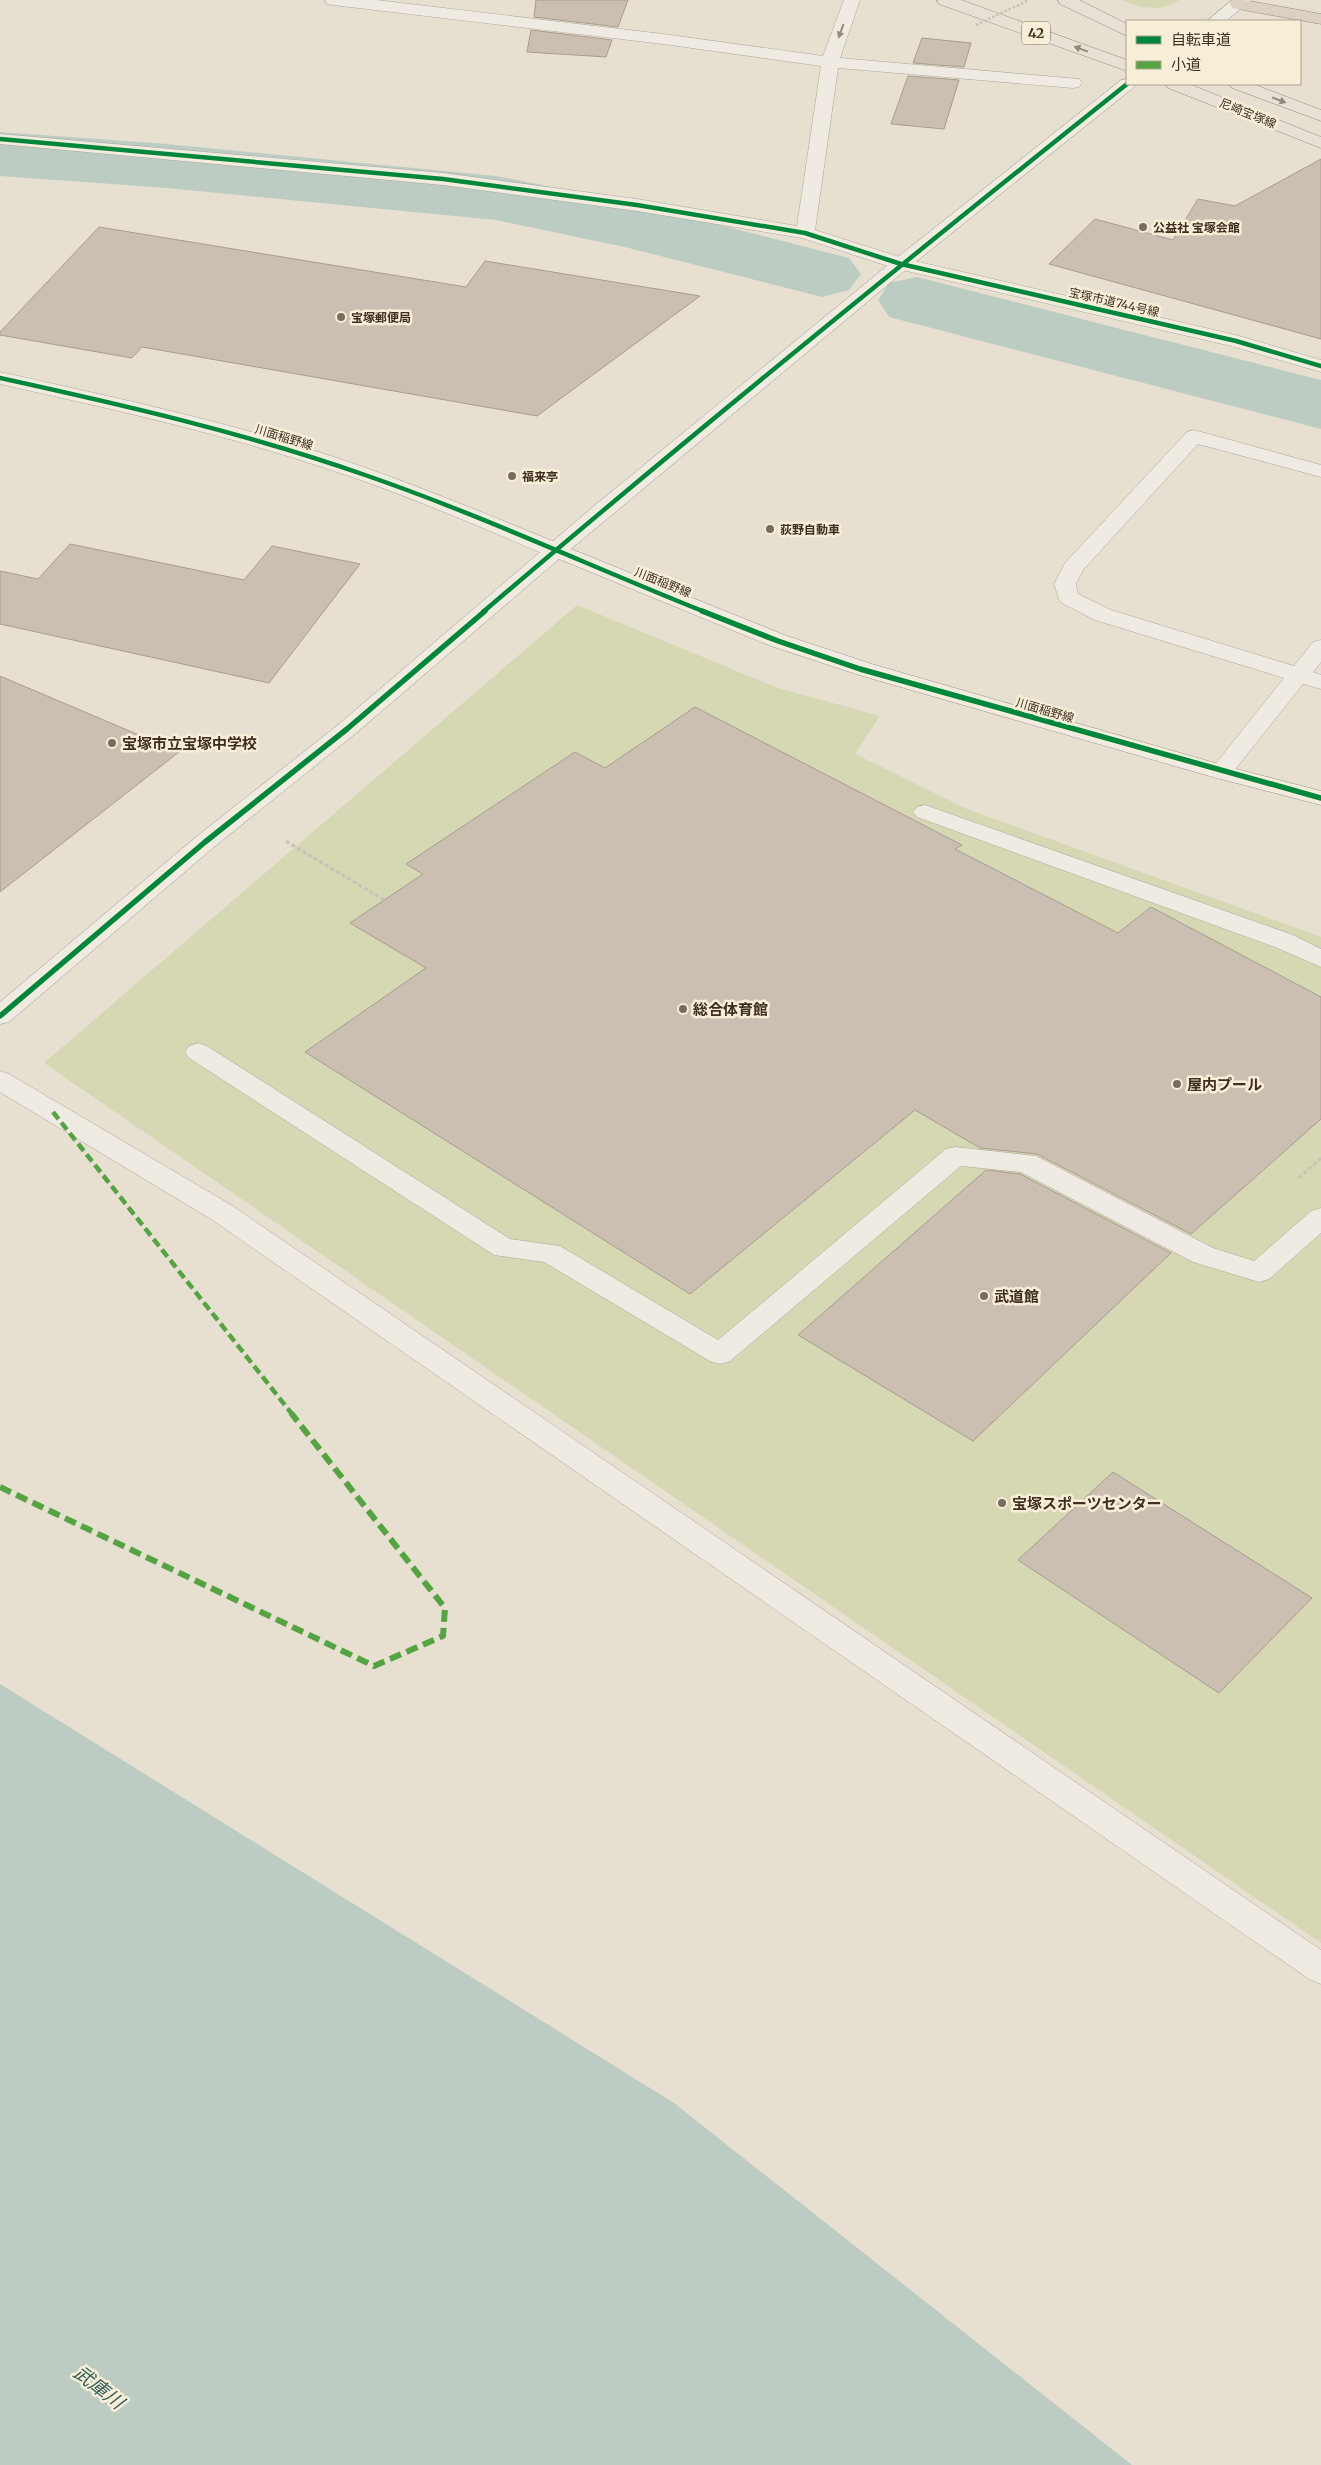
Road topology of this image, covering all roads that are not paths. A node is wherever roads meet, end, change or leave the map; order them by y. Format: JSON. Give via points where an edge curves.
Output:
{"nodes":[{"id":1,"x":334,"y":0,"type":"edge"},
{"id":2,"x":852,"y":0,"type":"edge"},
{"id":3,"x":945,"y":0,"type":"edge"},
{"id":4,"x":1066,"y":0,"type":"edge"},
{"id":5,"x":1241,"y":2,"type":"edge"},
{"id":6,"x":1321,"y":19,"type":"edge"},
{"id":7,"x":1216,"y":20,"type":"edge"},
{"id":8,"x":1126,"y":30,"type":"edge"},
{"id":9,"x":830,"y":62,"type":"junction"},
{"id":10,"x":1126,"y":66,"type":"edge"},
{"id":11,"x":1073,"y":83,"type":"dead end"},
{"id":12,"x":1126,"y":85,"type":"edge"},
{"id":13,"x":1176,"y":85,"type":"edge"},
{"id":14,"x":1241,"y":85,"type":"edge"},
{"id":15,"x":1321,"y":116,"type":"edge"},
{"id":16,"x":0,"y":139,"type":"edge"},
{"id":17,"x":1321,"y":143,"type":"edge"},
{"id":18,"x":805,"y":233,"type":"junction"},
{"id":19,"x":901,"y":264,"type":"junction"},
{"id":20,"x":1321,"y":366,"type":"edge"},
{"id":21,"x":0,"y":378,"type":"edge"},
{"id":22,"x":1321,"y":471,"type":"edge"},
{"id":23,"x":557,"y":551,"type":"junction"},
{"id":24,"x":1321,"y":647,"type":"edge"},
{"id":25,"x":1299,"y":675,"type":"junction"},
{"id":26,"x":1321,"y":682,"type":"edge"},
{"id":27,"x":1221,"y":772,"type":"junction"},
{"id":28,"x":1321,"y":798,"type":"edge"},
{"id":29,"x":925,"y":812,"type":"dead end"},
{"id":30,"x":1321,"y":959,"type":"edge"},
{"id":31,"x":0,"y":1016,"type":"edge"},
{"id":32,"x":198,"y":1052,"type":"dead end"},
{"id":33,"x":0,"y":1080,"type":"edge"},
{"id":34,"x":1321,"y":1218,"type":"edge"},
{"id":35,"x":1321,"y":1970,"type":"edge"}],
"edges":[{"from":1,"to":9,"type":"street"},
{"from":2,"to":9,"type":"street","one_way":true},
{"from":10,"to":3,"type":"main road","number":"42","one_way":true},
{"from":4,"to":8,"type":"main road"},
{"from":5,"to":6,"type":"highway"},
{"from":5,"to":7,"type":"street"},
{"from":9,"to":11,"type":"street"},
{"from":9,"to":18,"type":"street"},
{"from":12,"to":19,"type":"street"},
{"from":13,"to":17,"type":"main road","name":"尼崎宝塚線"},
{"from":14,"to":15,"type":"main road","name":"尼崎宝塚線","one_way":true},
{"from":16,"to":18,"type":"street","name":"宝塚市道744号線","via":[[443,178]]},
{"from":18,"to":19,"type":"street","name":"宝塚市道744号線"},
{"from":19,"to":20,"type":"street","name":"宝塚市道744号線","via":[[1236,341]]},
{"from":19,"to":23,"type":"street"},
{"from":21,"to":23,"type":"street","name":"川面稲野線","via":[[116,403],[304,455],[417,494]]},
{"from":22,"to":25,"type":"street","via":[[1194,436],[1073,568],[1065,584],[1068,597],[1103,614]]},
{"from":23,"to":27,"type":"street","name":"川面稲野線","via":[[779,642]]},
{"from":23,"to":31,"type":"street"},
{"from":24,"to":25,"type":"street"},
{"from":25,"to":26,"type":"street"},
{"from":25,"to":27,"type":"street"},
{"from":27,"to":28,"type":"street","name":"川面稲野線"},
{"from":29,"to":30,"type":"street","via":[[1284,941]]},
{"from":32,"to":34,"type":"street","via":[[504,1248],[550,1253],[720,1354],[955,1156],[1026,1162],[1203,1255],[1260,1272]]},
{"from":33,"to":35,"type":"street","via":[[221,1212]]}]}
